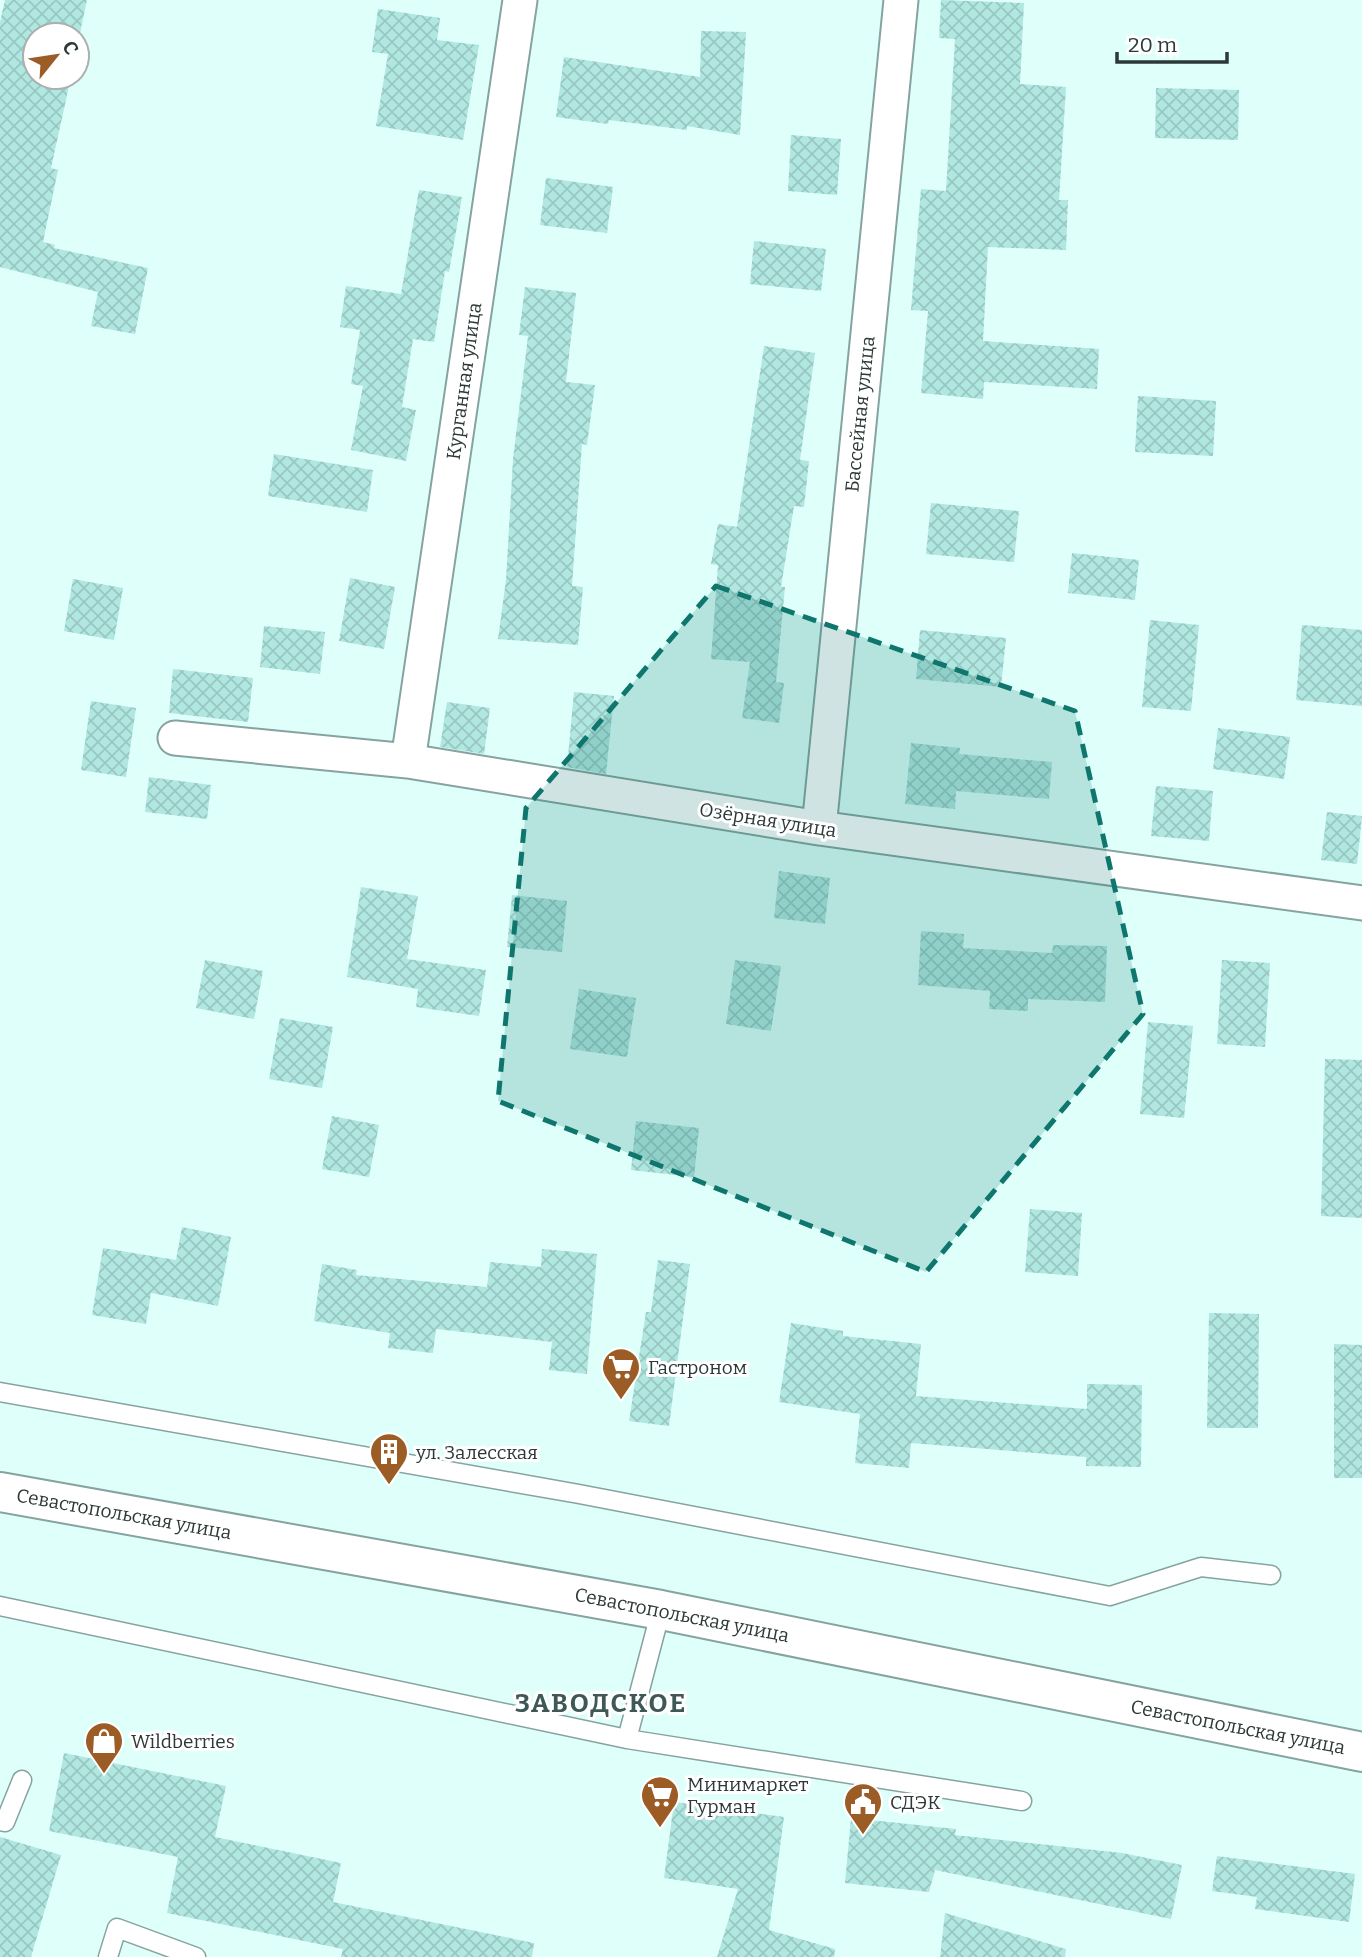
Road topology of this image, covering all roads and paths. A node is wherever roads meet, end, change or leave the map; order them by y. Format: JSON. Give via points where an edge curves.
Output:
{"nodes":[{"id":1,"x":520,"y":0,"type":"edge"},
{"id":2,"x":901,"y":0,"type":"edge"},
{"id":3,"x":175,"y":738,"type":"dead end"},
{"id":4,"x":408,"y":761,"type":"junction"},
{"id":5,"x":819,"y":828,"type":"junction"},
{"id":6,"x":1362,"y":904,"type":"edge"},
{"id":7,"x":0,"y":1392,"type":"edge"},
{"id":8,"x":0,"y":1492,"type":"edge"},
{"id":9,"x":1271,"y":1575,"type":"dead end"},
{"id":10,"x":0,"y":1606,"type":"edge"},
{"id":11,"x":661,"y":1610,"type":"junction"},
{"id":12,"x":627,"y":1739,"type":"junction"},
{"id":13,"x":1362,"y":1752,"type":"edge"},
{"id":14,"x":22,"y":1780,"type":"dead end"},
{"id":15,"x":1022,"y":1801,"type":"dead end"},
{"id":16,"x":0,"y":1821,"type":"edge"},
{"id":17,"x":108,"y":1957,"type":"edge"},
{"id":18,"x":196,"y":1957,"type":"edge"}],
"edges":[{"from":1,"to":4,"type":"street","name":"Курганная улица"},
{"from":2,"to":5,"type":"street","name":"Бассейная улица"},
{"from":3,"to":4,"type":"street","name":"Озёрная улица"},
{"from":4,"to":5,"type":"street","name":"Озёрная улица"},
{"from":5,"to":6,"type":"street","name":"Озёрная улица"},
{"from":7,"to":9,"type":"lane","via":[[579,1494],[1110,1596],[1200,1567]]},
{"from":8,"to":11,"type":"main road","name":"Севастопольская улица"},
{"from":10,"to":12,"type":"lane"},
{"from":11,"to":12,"type":"lane"},
{"from":11,"to":13,"type":"main road","name":"Севастопольская улица"},
{"from":12,"to":15,"type":"lane"},
{"from":14,"to":16,"type":"lane","via":[[5,1822]]},
{"from":17,"to":18,"type":"lane","via":[[117,1928]]}]}
